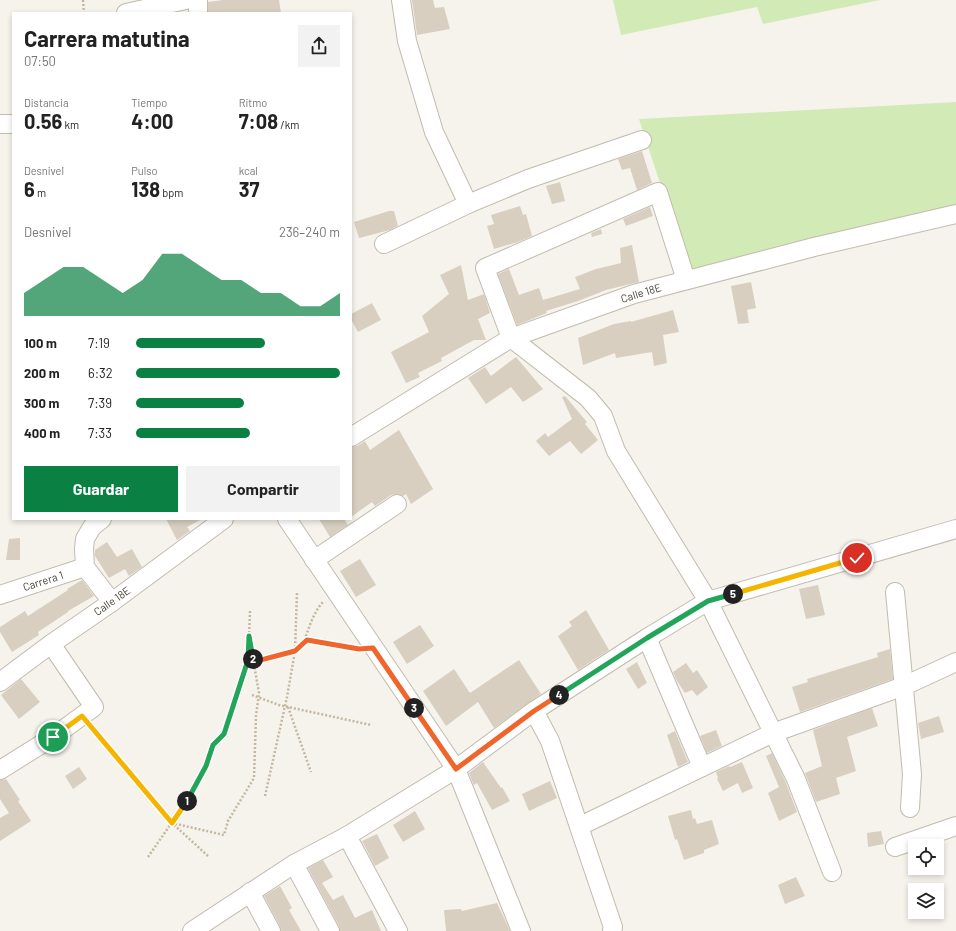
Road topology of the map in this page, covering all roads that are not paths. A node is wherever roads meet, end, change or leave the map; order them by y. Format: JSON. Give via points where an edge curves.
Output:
{"nodes":[{"id":1,"x":186,"y":0,"type":"edge"},
{"id":2,"x":198,"y":0,"type":"edge"},
{"id":3,"x":401,"y":0,"type":"edge"},
{"id":4,"x":131,"y":12,"type":"edge"},
{"id":5,"x":198,"y":12,"type":"edge"},
{"id":6,"x":0,"y":124,"type":"edge"},
{"id":7,"x":12,"y":124,"type":"edge"},
{"id":8,"x":642,"y":140,"type":"dead end"},
{"id":9,"x":468,"y":204,"type":"junction"},
{"id":10,"x":956,"y":214,"type":"edge"},
{"id":11,"x":384,"y":244,"type":"dead end"},
{"id":12,"x":686,"y":280,"type":"junction"},
{"id":13,"x":511,"y":338,"type":"junction"},
{"id":14,"x":352,"y":436,"type":"edge"},
{"id":15,"x":397,"y":504,"type":"dead end"},
{"id":16,"x":101,"y":520,"type":"edge"},
{"id":17,"x":223,"y":520,"type":"edge"},
{"id":18,"x":288,"y":520,"type":"edge"},
{"id":19,"x":956,"y":529,"type":"edge"},
{"id":20,"x":314,"y":560,"type":"junction"},
{"id":21,"x":85,"y":567,"type":"junction"},
{"id":22,"x":895,"y":592,"type":"dead end"},
{"id":23,"x":0,"y":595,"type":"edge"},
{"id":24,"x":708,"y":601,"type":"junction"},
{"id":25,"x":112,"y":602,"type":"junction"},
{"id":26,"x":647,"y":638,"type":"junction"},
{"id":27,"x":51,"y":644,"type":"junction"},
{"id":28,"x":956,"y":662,"type":"edge"},
{"id":29,"x":0,"y":682,"type":"edge"},
{"id":30,"x":904,"y":686,"type":"junction"},
{"id":31,"x":534,"y":711,"type":"junction"},
{"id":32,"x":773,"y":733,"type":"junction"},
{"id":33,"x":702,"y":767,"type":"junction"},
{"id":34,"x":456,"y":769,"type":"junction"},
{"id":35,"x":0,"y":770,"type":"edge"},
{"id":36,"x":910,"y":808,"type":"dead end"},
{"id":37,"x":580,"y":826,"type":"junction"},
{"id":38,"x":956,"y":826,"type":"edge"},
{"id":39,"x":347,"y":836,"type":"junction"},
{"id":40,"x":895,"y":847,"type":"dead end"},
{"id":41,"x":294,"y":864,"type":"junction"},
{"id":42,"x":832,"y":872,"type":"dead end"},
{"id":43,"x":250,"y":892,"type":"junction"},
{"id":44,"x":192,"y":931,"type":"edge"},
{"id":45,"x":271,"y":931,"type":"edge"},
{"id":46,"x":330,"y":931,"type":"edge"},
{"id":47,"x":398,"y":931,"type":"edge"},
{"id":48,"x":521,"y":931,"type":"edge"},
{"id":49,"x":612,"y":931,"type":"edge"}],
"edges":[{"from":1,"to":4,"type":"street"},
{"from":2,"to":5,"type":"street"},
{"from":3,"to":9,"type":"street","via":[[407,41],[434,132]]},
{"from":6,"to":7,"type":"street"},
{"from":8,"to":9,"type":"street","via":[[528,179]]},
{"from":9,"to":11,"type":"street"},
{"from":10,"to":12,"type":"street","name":"Calle 18E"},
{"from":12,"to":13,"type":"street","name":"Calle 18E","via":[[634,294]]},
{"from":12,"to":13,"type":"street","via":[[658,192],[485,268]]},
{"from":13,"to":14,"type":"street","name":"Calle 18E"},
{"from":13,"to":24,"type":"street","via":[[588,398],[603,416],[616,450]]},
{"from":15,"to":20,"type":"street"},
{"from":16,"to":21,"type":"street","via":[[92,527],[85,539]]},
{"from":17,"to":25,"type":"street","name":"Calle 18E"},
{"from":18,"to":20,"type":"street"},
{"from":19,"to":24,"type":"street"},
{"from":20,"to":34,"type":"street"},
{"from":21,"to":23,"type":"street","name":"Carrera 1"},
{"from":21,"to":25,"type":"street"},
{"from":22,"to":30,"type":"street"},
{"from":24,"to":26,"type":"street"},
{"from":24,"to":32,"type":"street"},
{"from":25,"to":27,"type":"street","name":"Calle 18E"},
{"from":26,"to":31,"type":"street"},
{"from":26,"to":33,"type":"street"},
{"from":27,"to":29,"type":"street","name":"Calle 18E"},
{"from":27,"to":35,"type":"street","via":[[88,712]]},
{"from":28,"to":30,"type":"street"},
{"from":30,"to":32,"type":"street"},
{"from":30,"to":36,"type":"street","via":[[912,774]]},
{"from":31,"to":34,"type":"street"},
{"from":31,"to":37,"type":"street","via":[[550,741]]},
{"from":32,"to":33,"type":"street"},
{"from":32,"to":42,"type":"street","via":[[796,779]]},
{"from":33,"to":37,"type":"street"},
{"from":34,"to":39,"type":"street"},
{"from":34,"to":48,"type":"street"},
{"from":37,"to":49,"type":"street"},
{"from":38,"to":40,"type":"street"},
{"from":39,"to":41,"type":"street"},
{"from":39,"to":47,"type":"street"},
{"from":41,"to":43,"type":"street"},
{"from":41,"to":46,"type":"street"},
{"from":43,"to":44,"type":"street"},
{"from":43,"to":45,"type":"street"}]}
